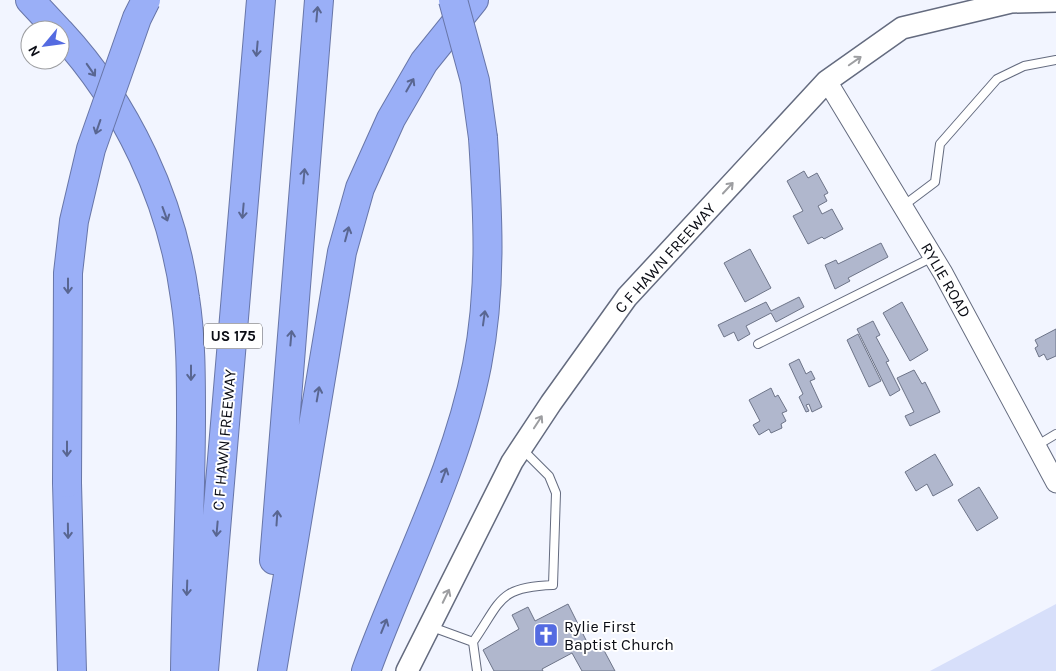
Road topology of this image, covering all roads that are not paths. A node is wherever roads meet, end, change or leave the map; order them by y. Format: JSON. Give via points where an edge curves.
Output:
{"nodes":[{"id":1,"x":30,"y":0,"type":"edge"},
{"id":2,"x":146,"y":0,"type":"edge"},
{"id":3,"x":260,"y":0,"type":"edge"},
{"id":4,"x":318,"y":0,"type":"edge"},
{"id":5,"x":453,"y":0,"type":"edge"},
{"id":6,"x":474,"y":0,"type":"edge"},
{"id":7,"x":1056,"y":2,"type":"edge"},
{"id":8,"x":49,"y":20,"type":"edge"},
{"id":9,"x":70,"y":43,"type":"edge"},
{"id":10,"x":1056,"y":60,"type":"edge"},
{"id":11,"x":827,"y":81,"type":"junction"},
{"id":12,"x":903,"y":206,"type":"junction"},
{"id":13,"x":933,"y":257,"type":"junction"},
{"id":14,"x":758,"y":344,"type":"dead end"},
{"id":15,"x":1056,"y":434,"type":"edge"},
{"id":16,"x":1036,"y":446,"type":"junction"},
{"id":17,"x":522,"y":448,"type":"junction"},
{"id":18,"x":1056,"y":483,"type":"edge"},
{"id":19,"x":431,"y":626,"type":"junction"},
{"id":20,"x":473,"y":642,"type":"junction"},
{"id":21,"x":72,"y":671,"type":"edge"},
{"id":22,"x":185,"y":671,"type":"edge"},
{"id":23,"x":204,"y":671,"type":"edge"},
{"id":24,"x":267,"y":671,"type":"edge"},
{"id":25,"x":272,"y":671,"type":"edge"},
{"id":26,"x":366,"y":671,"type":"edge"},
{"id":27,"x":408,"y":671,"type":"edge"},
{"id":28,"x":477,"y":671,"type":"edge"}],
"edges":[{"from":1,"to":8,"type":"highway"},
{"from":2,"to":21,"type":"highway","one_way":true,"bridge":true,"via":[[136,18],[90,148],[74,221],[68,273],[67,483]]},
{"from":3,"to":23,"type":"highway","name":"C F HAWN FREEWAY","number":"US 175","one_way":true},
{"from":24,"to":4,"type":"highway","one_way":true},
{"from":26,"to":5,"type":"highway","one_way":true,"bridge":true,"via":[[457,440],[477,365],[487,292],[488,214],[483,138],[475,81]]},
{"from":25,"to":6,"type":"highway","one_way":true,"via":[[341,261],[360,188],[391,119],[424,62]]},
{"from":11,"to":7,"type":"main road","name":"C F HAWN FREEWAY","one_way":true,"via":[[902,28],[1011,2]]},
{"from":9,"to":22,"type":"highway","one_way":true,"via":[[117,108],[148,166],[170,227],[186,298],[191,447]]},
{"from":10,"to":12,"type":"lane","via":[[1024,66],[997,79],[940,144],[935,182]]},
{"from":11,"to":12,"type":"street","name":"RYLIE ROAD"},
{"from":17,"to":11,"type":"main road","name":"C F HAWN FREEWAY","one_way":true,"via":[[627,297]]},
{"from":12,"to":13,"type":"street","name":"RYLIE ROAD"},
{"from":13,"to":14,"type":"lane"},
{"from":13,"to":16,"type":"street","name":"RYLIE ROAD"},
{"from":15,"to":16,"type":"lane"},
{"from":16,"to":18,"type":"street","name":"RYLIE ROAD"},
{"from":19,"to":17,"type":"main road","name":"C F HAWN FREEWAY","one_way":true,"via":[[512,462]]},
{"from":17,"to":20,"type":"lane","via":[[549,476],[556,493],[553,585],[530,586],[508,593]]},
{"from":19,"to":20,"type":"lane"},
{"from":19,"to":27,"type":"main road","name":"C F HAWN FREEWAY"},
{"from":20,"to":28,"type":"lane"}]}
